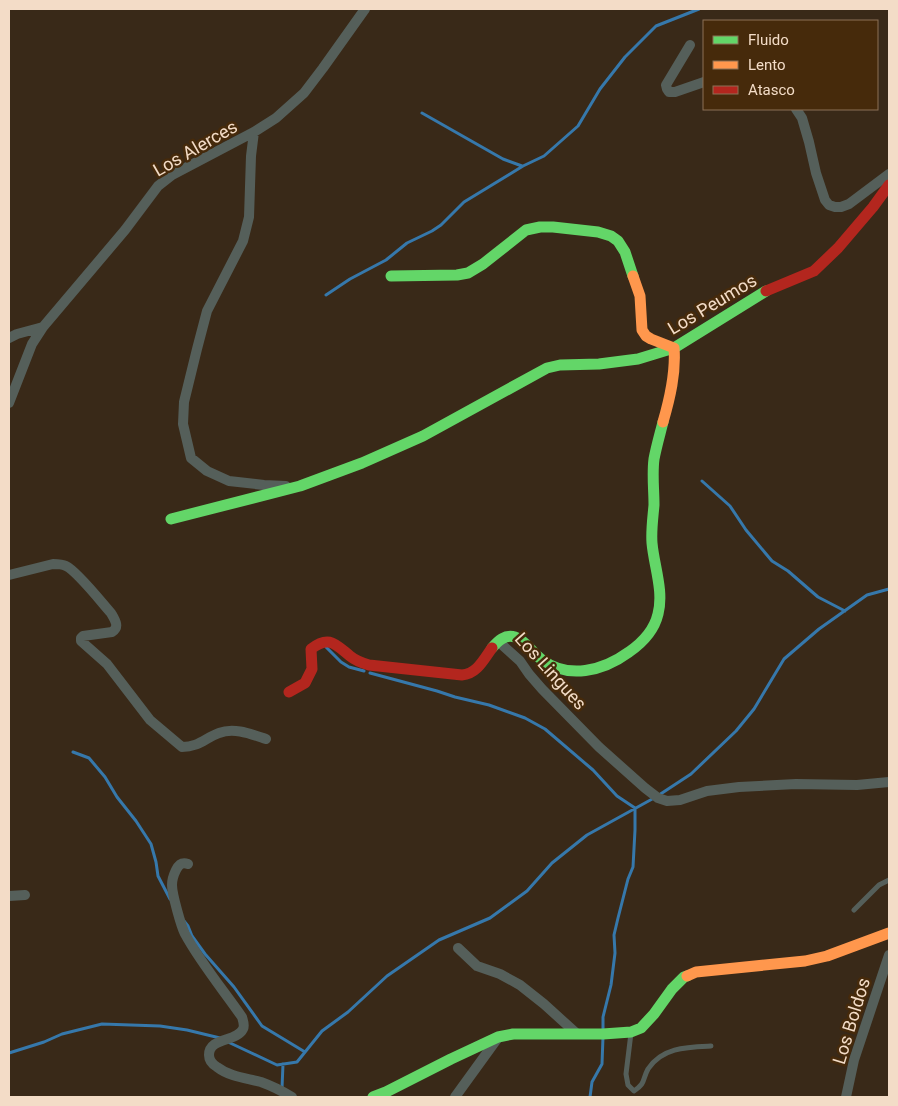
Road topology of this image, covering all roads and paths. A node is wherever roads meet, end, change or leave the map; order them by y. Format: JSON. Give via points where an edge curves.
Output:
{"nodes":[{"id":1,"x":365,"y":9,"type":"edge"},
{"id":2,"x":690,"y":45,"type":"dead end"},
{"id":3,"x":703,"y":82,"type":"edge"},
{"id":4,"x":797,"y":110,"type":"edge"},
{"id":5,"x":254,"y":132,"type":"junction"},
{"id":6,"x":889,"y":174,"type":"edge"},
{"id":7,"x":889,"y":185,"type":"edge"},
{"id":8,"x":391,"y":276,"type":"dead end"},
{"id":9,"x":42,"y":327,"type":"junction"},
{"id":10,"x":9,"y":338,"type":"edge"},
{"id":11,"x":674,"y":348,"type":"junction"},
{"id":12,"x":9,"y":403,"type":"edge"},
{"id":13,"x":300,"y":486,"type":"junction"},
{"id":14,"x":171,"y":519,"type":"dead end"},
{"id":15,"x":9,"y":575,"type":"edge"},
{"id":16,"x":499,"y":642,"type":"junction"},
{"id":17,"x":289,"y":692,"type":"dead end"},
{"id":18,"x":266,"y":739,"type":"dead end"},
{"id":19,"x":889,"y":782,"type":"edge"},
{"id":20,"x":188,"y":864,"type":"dead end"},
{"id":21,"x":889,"y":880,"type":"edge"},
{"id":22,"x":25,"y":894,"type":"dead end"},
{"id":23,"x":9,"y":896,"type":"edge"},
{"id":24,"x":854,"y":910,"type":"dead end"},
{"id":25,"x":889,"y":933,"type":"edge"},
{"id":26,"x":458,"y":948,"type":"dead end"},
{"id":27,"x":889,"y":955,"type":"edge"},
{"id":28,"x":631,"y":1032,"type":"junction"},
{"id":29,"x":576,"y":1033,"type":"junction"},
{"id":30,"x":498,"y":1038,"type":"junction"},
{"id":31,"x":711,"y":1046,"type":"dead end"},
{"id":32,"x":292,"y":1097,"type":"edge"},
{"id":33,"x":373,"y":1097,"type":"edge"},
{"id":34,"x":456,"y":1097,"type":"edge"},
{"id":35,"x":846,"y":1097,"type":"edge"}],
"edges":[{"from":1,"to":5,"type":"street","name":"Los Alerces","via":[[304,93]]},
{"from":2,"to":3,"type":"street","via":[[666,84],[667,90],[676,92]]},
{"from":4,"to":6,"type":"street","via":[[810,142],[825,200],[830,205],[841,207],[849,204]]},
{"from":5,"to":9,"type":"street","name":"Los Alerces","via":[[172,175],[158,186]]},
{"from":5,"to":13,"type":"street","via":[[250,217],[243,242],[208,311],[184,402],[183,424],[190,458],[207,471],[229,481]]},
{"from":7,"to":11,"type":"street","name":"Los Peumos","via":[[838,248],[814,271],[763,292]]},
{"from":8,"to":11,"type":"street","via":[[468,273],[526,230],[540,227],[598,232],[612,236],[625,252],[640,296],[642,330],[651,339]]},
{"from":9,"to":10,"type":"street"},
{"from":9,"to":12,"type":"street","name":"Los Alerces"},
{"from":11,"to":13,"type":"street","name":"Los Peumos","via":[[638,359],[546,368],[423,436]]},
{"from":11,"to":16,"type":"street","name":"Los Lingues","via":[[675,367],[654,462],[652,542],[661,597],[654,627],[629,652],[611,664],[580,672],[543,661],[515,637]]},
{"from":13,"to":14,"type":"street","name":"Los Peumos"},
{"from":15,"to":18,"type":"street","via":[[54,564],[67,566],[74,572],[111,614],[117,626],[112,632],[83,636],[81,641],[107,664],[150,720],[182,747],[190,747],[230,731]]},
{"from":16,"to":17,"type":"street","via":[[475,671],[462,675],[376,667],[357,661],[326,641],[311,650],[312,669],[305,683]]},
{"from":16,"to":19,"type":"street","name":"Los Lingues","via":[[599,747],[658,798],[680,800],[707,791],[738,787]]},
{"from":20,"to":32,"type":"street","via":[[180,864],[172,884],[184,933],[244,1024],[238,1036],[213,1045],[209,1059],[224,1073],[262,1082]]},
{"from":21,"to":24,"type":"lane","via":[[879,884]]},
{"from":22,"to":23,"type":"street"},
{"from":25,"to":28,"type":"street","via":[[805,961],[696,972],[684,977],[641,1028]]},
{"from":26,"to":29,"type":"street","via":[[477,966],[520,985]]},
{"from":27,"to":35,"type":"street","name":"Los Boldos","via":[[854,1060]]},
{"from":28,"to":29,"type":"street"},
{"from":28,"to":31,"type":"lane","via":[[626,1074],[628,1085],[634,1091],[642,1086],[653,1062],[671,1051]]},
{"from":29,"to":30,"type":"street","via":[[513,1034]]},
{"from":30,"to":33,"type":"street"},
{"from":30,"to":34,"type":"street"}]}
